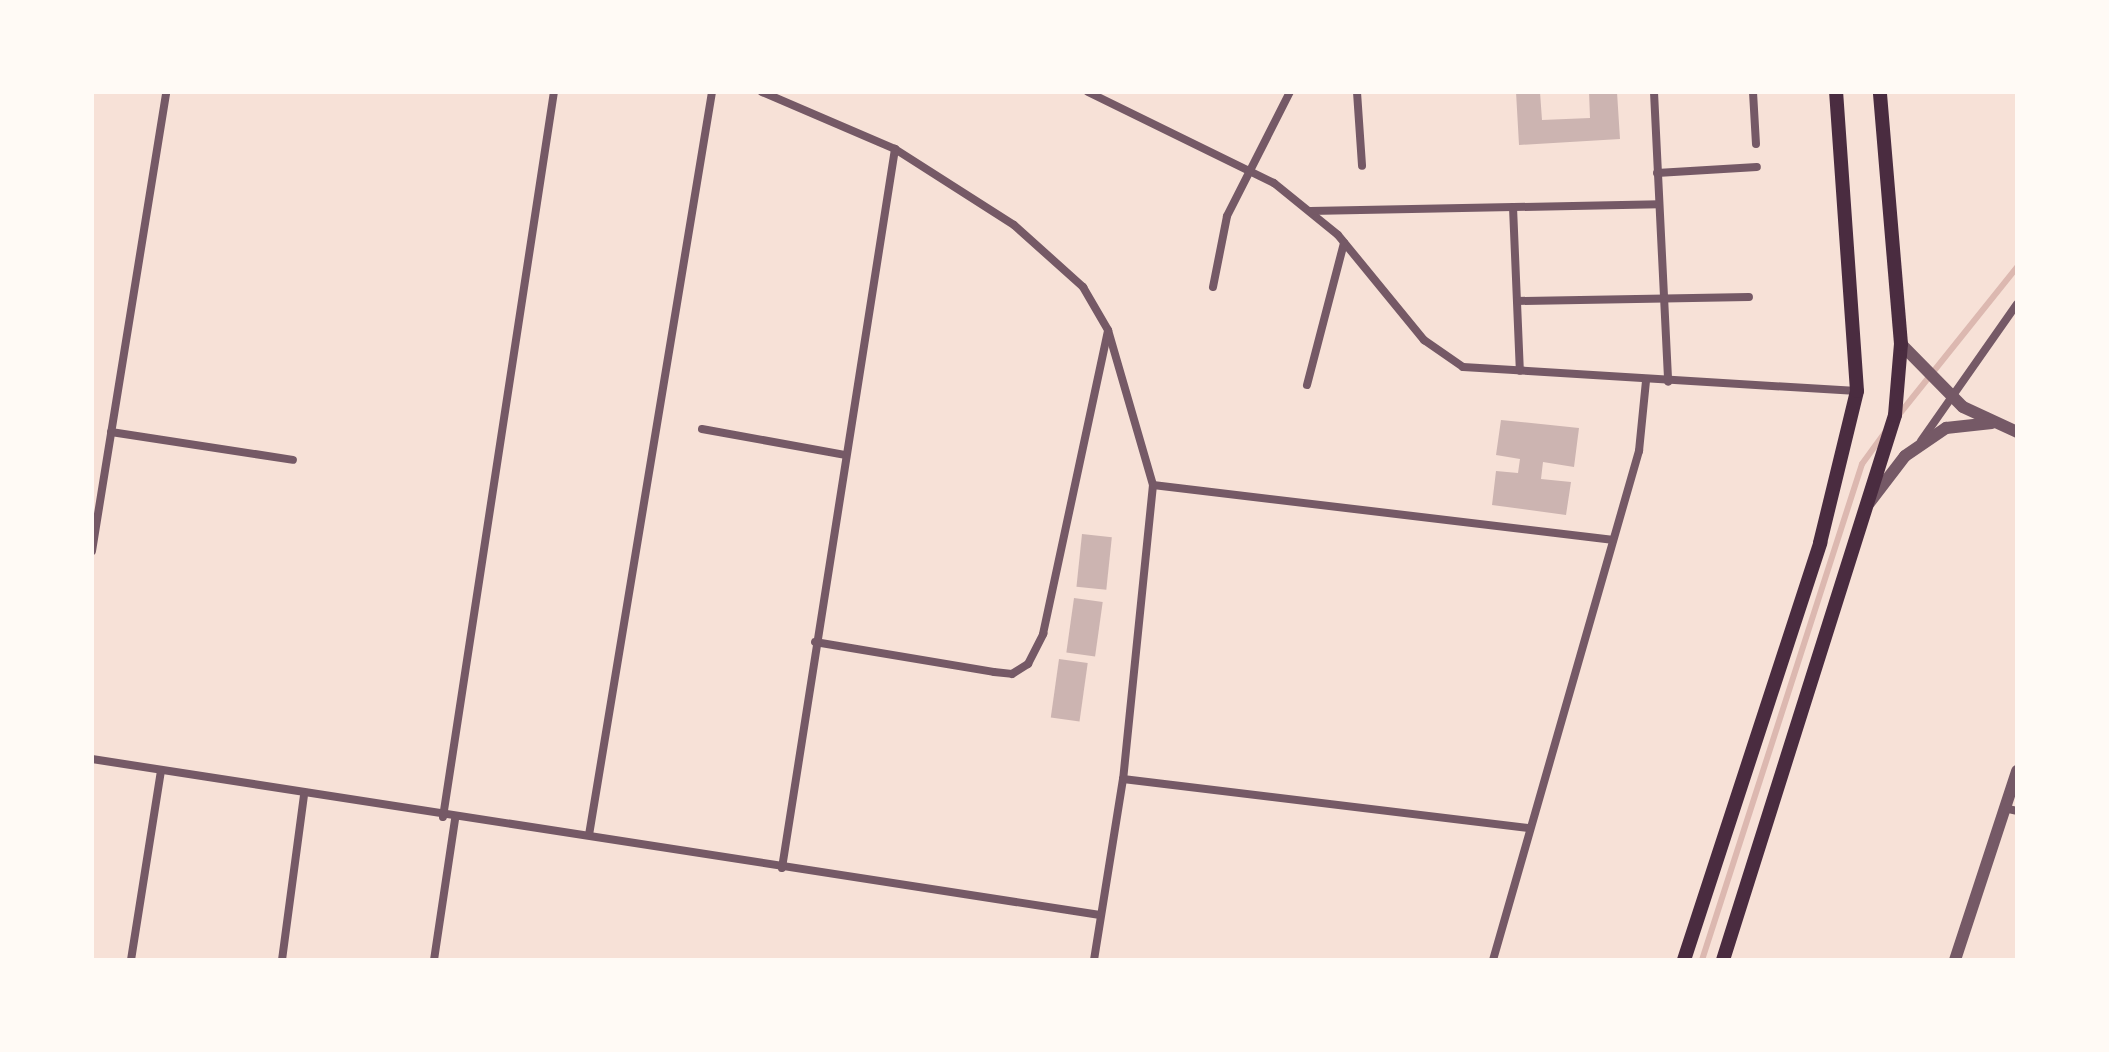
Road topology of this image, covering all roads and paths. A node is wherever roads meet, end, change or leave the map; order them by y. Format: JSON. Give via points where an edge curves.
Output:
{"nodes":[{"id":1,"x":166,"y":92,"type":"edge"},
{"id":2,"x":554,"y":92,"type":"edge"},
{"id":3,"x":712,"y":92,"type":"edge"},
{"id":4,"x":762,"y":92,"type":"edge"},
{"id":5,"x":1088,"y":92,"type":"edge"},
{"id":6,"x":1290,"y":92,"type":"edge"},
{"id":7,"x":1357,"y":92,"type":"edge"},
{"id":8,"x":1654,"y":92,"type":"edge"},
{"id":9,"x":1753,"y":92,"type":"edge"},
{"id":10,"x":1836,"y":92,"type":"edge"},
{"id":11,"x":1880,"y":92,"type":"edge"},
{"id":12,"x":1756,"y":144,"type":"dead end"},
{"id":13,"x":895,"y":149,"type":"junction"},
{"id":14,"x":1362,"y":166,"type":"dead end"},
{"id":15,"x":1757,"y":167,"type":"dead end"},
{"id":16,"x":1249,"y":172,"type":"junction"},
{"id":17,"x":1657,"y":173,"type":"junction"},
{"id":18,"x":1659,"y":204,"type":"junction"},
{"id":19,"x":1513,"y":207,"type":"junction"},
{"id":20,"x":1309,"y":211,"type":"junction"},
{"id":21,"x":1344,"y":243,"type":"junction"},
{"id":22,"x":1213,"y":287,"type":"dead end"},
{"id":23,"x":1663,"y":297,"type":"junction"},
{"id":24,"x":1749,"y":297,"type":"dead end"},
{"id":25,"x":1517,"y":301,"type":"junction"},
{"id":26,"x":2017,"y":304,"type":"edge"},
{"id":27,"x":1108,"y":330,"type":"junction"},
{"id":28,"x":1901,"y":344,"type":"junction"},
{"id":29,"x":1520,"y":371,"type":"junction"},
{"id":30,"x":1646,"y":381,"type":"junction"},
{"id":31,"x":1668,"y":382,"type":"junction"},
{"id":32,"x":1307,"y":385,"type":"dead end"},
{"id":33,"x":1857,"y":391,"type":"junction"},
{"id":34,"x":1953,"y":398,"type":"junction"},
{"id":35,"x":1992,"y":423,"type":"junction"},
{"id":36,"x":702,"y":429,"type":"dead end"},
{"id":37,"x":111,"y":432,"type":"junction"},
{"id":38,"x":2017,"y":432,"type":"edge"},
{"id":39,"x":1916,"y":447,"type":"junction"},
{"id":40,"x":845,"y":455,"type":"junction"},
{"id":41,"x":293,"y":460,"type":"dead end"},
{"id":42,"x":1153,"y":485,"type":"junction"},
{"id":43,"x":1869,"y":503,"type":"junction"},
{"id":44,"x":1612,"y":540,"type":"junction"},
{"id":45,"x":92,"y":551,"type":"edge"},
{"id":46,"x":815,"y":642,"type":"junction"},
{"id":47,"x":92,"y":759,"type":"edge"},
{"id":48,"x":161,"y":771,"type":"junction"},
{"id":49,"x":2017,"y":771,"type":"edge"},
{"id":50,"x":1123,"y":779,"type":"junction"},
{"id":51,"x":304,"y":796,"type":"junction"},
{"id":52,"x":2010,"y":809,"type":"edge"},
{"id":53,"x":443,"y":817,"type":"junction"},
{"id":54,"x":455,"y":819,"type":"junction"},
{"id":55,"x":1530,"y":828,"type":"junction"},
{"id":56,"x":589,"y":835,"type":"junction"},
{"id":57,"x":782,"y":868,"type":"junction"},
{"id":58,"x":1100,"y":915,"type":"junction"},
{"id":59,"x":131,"y":960,"type":"edge"},
{"id":60,"x":282,"y":960,"type":"edge"},
{"id":61,"x":434,"y":960,"type":"edge"},
{"id":62,"x":1094,"y":960,"type":"edge"},
{"id":63,"x":1493,"y":960,"type":"edge"},
{"id":64,"x":1684,"y":960,"type":"edge"},
{"id":65,"x":1723,"y":960,"type":"edge"},
{"id":66,"x":1955,"y":960,"type":"edge"}],
"edges":[{"from":1,"to":37,"type":"street"},
{"from":2,"to":53,"type":"street"},
{"from":3,"to":56,"type":"street"},
{"from":4,"to":13,"type":"street"},
{"from":5,"to":16,"type":"street"},
{"from":6,"to":16,"type":"street"},
{"from":7,"to":14,"type":"street"},
{"from":8,"to":17,"type":"street"},
{"from":9,"to":12,"type":"street"},
{"from":10,"to":33,"type":"main road"},
{"from":11,"to":28,"type":"main road"},
{"from":13,"to":27,"type":"street","via":[[1014,225],[1083,287]]},
{"from":13,"to":40,"type":"street"},
{"from":15,"to":17,"type":"street"},
{"from":16,"to":20,"type":"street"},
{"from":16,"to":22,"type":"street","via":[[1227,216]]},
{"from":17,"to":18,"type":"street"},
{"from":18,"to":19,"type":"street"},
{"from":18,"to":23,"type":"street"},
{"from":19,"to":20,"type":"street"},
{"from":19,"to":25,"type":"street"},
{"from":20,"to":21,"type":"street"},
{"from":21,"to":29,"type":"street","via":[[1424,340],[1463,367]]},
{"from":21,"to":32,"type":"street"},
{"from":23,"to":24,"type":"street"},
{"from":23,"to":25,"type":"street"},
{"from":23,"to":31,"type":"street"},
{"from":25,"to":29,"type":"street"},
{"from":26,"to":34,"type":"street"},
{"from":27,"to":42,"type":"street"},
{"from":27,"to":46,"type":"street","via":[[1043,634],[1028,664],[1003,673]]},
{"from":28,"to":34,"type":"street"},
{"from":28,"to":43,"type":"main road","via":[[1895,415]]},
{"from":29,"to":30,"type":"street"},
{"from":30,"to":31,"type":"street"},
{"from":30,"to":44,"type":"street","via":[[1639,451]]},
{"from":31,"to":33,"type":"street"},
{"from":33,"to":64,"type":"main road","via":[[1820,543]]},
{"from":34,"to":35,"type":"street"},
{"from":34,"to":39,"type":"street"},
{"from":35,"to":38,"type":"street"},
{"from":35,"to":39,"type":"street","via":[[1954,425]]},
{"from":36,"to":40,"type":"street"},
{"from":37,"to":41,"type":"street"},
{"from":37,"to":45,"type":"street"},
{"from":39,"to":43,"type":"street"},
{"from":40,"to":46,"type":"street"},
{"from":42,"to":44,"type":"street"},
{"from":42,"to":50,"type":"street"},
{"from":43,"to":65,"type":"main road"},
{"from":44,"to":55,"type":"street"},
{"from":46,"to":57,"type":"street"},
{"from":47,"to":48,"type":"street"},
{"from":48,"to":51,"type":"street"},
{"from":48,"to":59,"type":"street"},
{"from":49,"to":52,"type":"street"},
{"from":50,"to":55,"type":"street"},
{"from":50,"to":58,"type":"street"},
{"from":51,"to":53,"type":"street"},
{"from":51,"to":60,"type":"street"},
{"from":52,"to":66,"type":"street"},
{"from":53,"to":54,"type":"street"},
{"from":54,"to":56,"type":"street"},
{"from":54,"to":61,"type":"street"},
{"from":55,"to":63,"type":"street"},
{"from":56,"to":57,"type":"street"},
{"from":57,"to":58,"type":"street"},
{"from":58,"to":62,"type":"street"}]}
